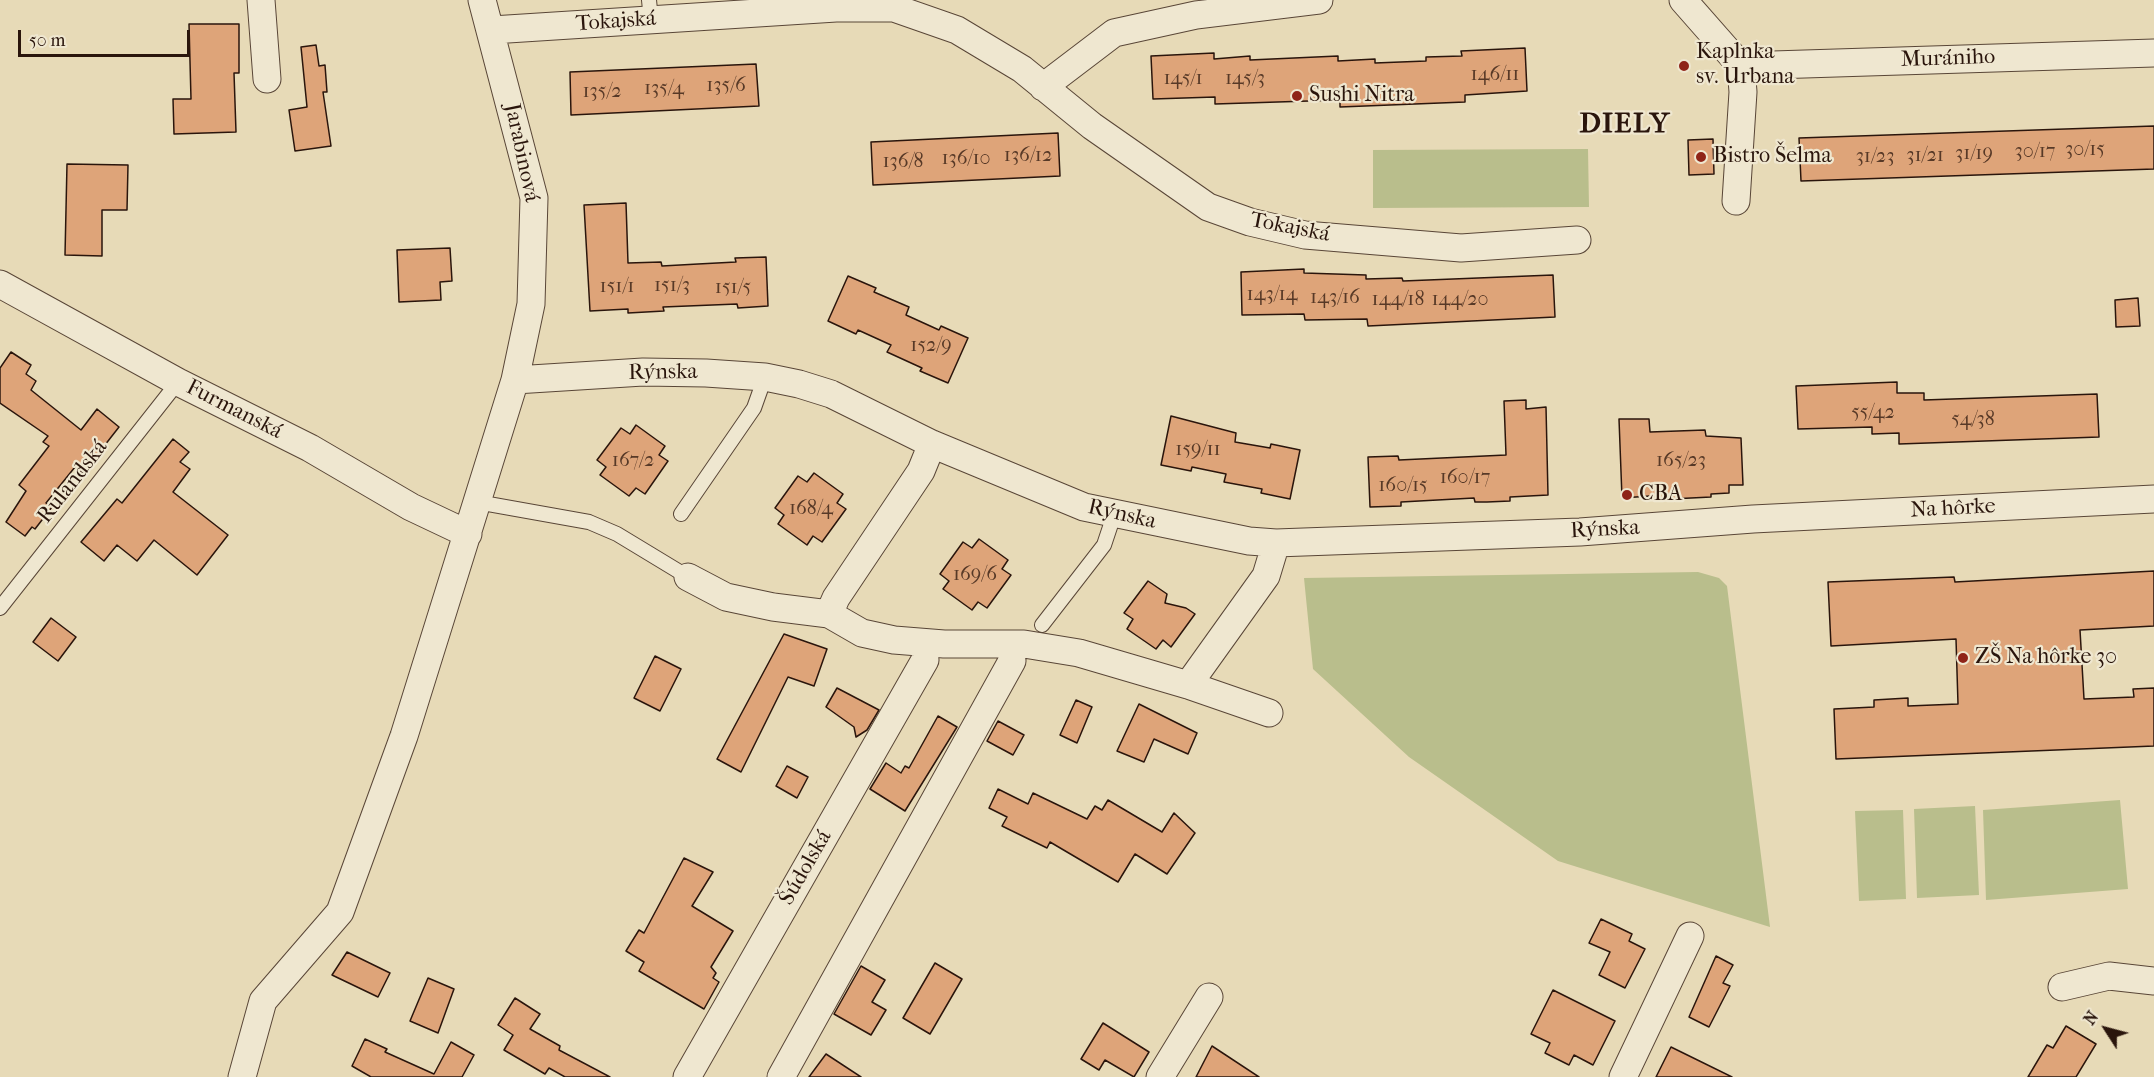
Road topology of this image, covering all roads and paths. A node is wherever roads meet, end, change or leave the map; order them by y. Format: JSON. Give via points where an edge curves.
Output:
{"nodes":[{"id":1,"x":261,"y":0,"type":"edge"},
{"id":2,"x":482,"y":0,"type":"edge"},
{"id":3,"x":1319,"y":0,"type":"edge"},
{"id":4,"x":1683,"y":0,"type":"edge"},
{"id":5,"x":650,"y":10,"type":"edge"},
{"id":6,"x":492,"y":30,"type":"junction"},
{"id":7,"x":2154,"y":53,"type":"edge"},
{"id":8,"x":1741,"y":66,"type":"junction"},
{"id":9,"x":267,"y":79,"type":"dead end"},
{"id":10,"x":1043,"y":87,"type":"junction"},
{"id":11,"x":1736,"y":201,"type":"dead end"},
{"id":12,"x":1577,"y":240,"type":"dead end"},
{"id":13,"x":0,"y":284,"type":"edge"},
{"id":14,"x":765,"y":377,"type":"junction"},
{"id":15,"x":515,"y":380,"type":"junction"},
{"id":16,"x":178,"y":382,"type":"junction"},
{"id":17,"x":932,"y":444,"type":"junction"},
{"id":18,"x":2154,"y":499,"type":"edge"},
{"id":19,"x":477,"y":502,"type":"junction"},
{"id":20,"x":681,"y":514,"type":"dead end"},
{"id":21,"x":1114,"y":515,"type":"junction"},
{"id":22,"x":1753,"y":519,"type":"joint"},
{"id":23,"x":468,"y":534,"type":"junction"},
{"id":24,"x":1276,"y":543,"type":"junction"},
{"id":25,"x":688,"y":577,"type":"joint"},
{"id":26,"x":0,"y":608,"type":"edge"},
{"id":27,"x":829,"y":614,"type":"junction"},
{"id":28,"x":1042,"y":624,"type":"dead end"},
{"id":29,"x":925,"y":660,"type":"dead end"},
{"id":30,"x":1012,"y":661,"type":"dead end"},
{"id":31,"x":1188,"y":685,"type":"junction"},
{"id":32,"x":1269,"y":713,"type":"dead end"},
{"id":33,"x":1690,"y":936,"type":"dead end"},
{"id":34,"x":2154,"y":981,"type":"edge"},
{"id":35,"x":2062,"y":987,"type":"dead end"},
{"id":36,"x":1209,"y":997,"type":"dead end"},
{"id":37,"x":242,"y":1077,"type":"edge"},
{"id":38,"x":687,"y":1077,"type":"edge"},
{"id":39,"x":781,"y":1077,"type":"edge"},
{"id":40,"x":1160,"y":1077,"type":"edge"},
{"id":41,"x":1623,"y":1077,"type":"edge"}],
"edges":[{"from":1,"to":9,"type":"street"},
{"from":2,"to":6,"type":"street","name":"Jarabinová"},
{"from":3,"to":10,"type":"street","via":[[1196,15],[1114,33]]},
{"from":4,"to":8,"type":"street"},
{"from":5,"to":6,"type":"street","name":"Tokajská"},
{"from":5,"to":10,"type":"street","name":"Tokajská","via":[[894,8],[957,30],[1022,69]]},
{"from":6,"to":15,"type":"street","name":"Jarabinová","via":[[534,198],[531,304]]},
{"from":7,"to":8,"type":"street","name":"Murániho"},
{"from":8,"to":11,"type":"street"},
{"from":10,"to":12,"type":"street","name":"Tokajská","via":[[1208,207],[1250,222],[1305,235],[1461,248]]},
{"from":13,"to":16,"type":"street","name":"Furmanská"},
{"from":14,"to":15,"type":"street","name":"Rýnska","via":[[643,372]]},
{"from":14,"to":17,"type":"street","name":"Rýnska","via":[[831,394]]},
{"from":14,"to":20,"type":"lane","via":[[754,408]]},
{"from":15,"to":19,"type":"street","name":"Jarabinová"},
{"from":16,"to":23,"type":"street","name":"Furmanská"},
{"from":16,"to":26,"type":"lane","name":"Rulandská"},
{"from":17,"to":21,"type":"street","name":"Rýnska","via":[[1084,507]]},
{"from":17,"to":27,"type":"street","via":[[921,471]]},
{"from":18,"to":22,"type":"street","name":"Na hôrke"},
{"from":19,"to":23,"type":"street","name":"Jarabinová"},
{"from":19,"to":25,"type":"lane","via":[[589,522],[617,534]]},
{"from":21,"to":24,"type":"street","name":"Rýnska"},
{"from":21,"to":28,"type":"lane","via":[[1104,544]]},
{"from":22,"to":24,"type":"street","name":"Rýnska","via":[[1569,532]]},
{"from":23,"to":37,"type":"street","name":"Jarabinová","via":[[404,736],[340,912],[263,1001]]},
{"from":24,"to":31,"type":"street","via":[[1266,576]]},
{"from":25,"to":27,"type":"street","via":[[726,597]]},
{"from":27,"to":31,"type":"street","via":[[862,633],[894,640],[1024,644],[1079,653]]},
{"from":29,"to":38,"type":"street","name":"Šúdolská"},
{"from":30,"to":39,"type":"street"},
{"from":31,"to":32,"type":"street"},
{"from":33,"to":41,"type":"street"},
{"from":34,"to":35,"type":"street","via":[[2109,976]]},
{"from":36,"to":40,"type":"street"}]}
